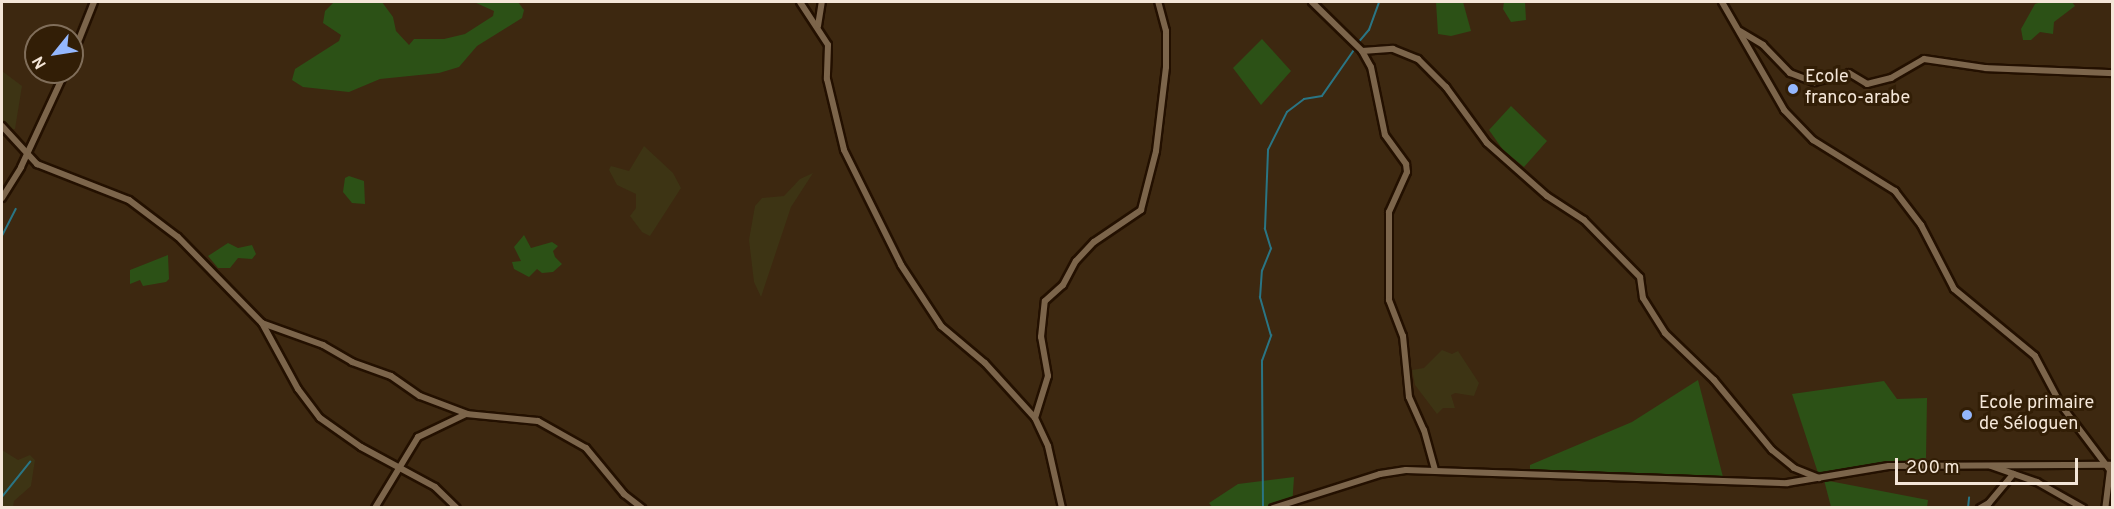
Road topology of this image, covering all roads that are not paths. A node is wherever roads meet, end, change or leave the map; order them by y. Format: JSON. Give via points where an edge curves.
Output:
{"nodes":[{"id":1,"x":94,"y":2,"type":"edge"},
{"id":2,"x":800,"y":2,"type":"edge"},
{"id":3,"x":822,"y":2,"type":"edge"},
{"id":4,"x":1158,"y":2,"type":"edge"},
{"id":5,"x":1312,"y":2,"type":"edge"},
{"id":6,"x":1722,"y":2,"type":"edge"},
{"id":7,"x":818,"y":26,"type":"junction"},
{"id":8,"x":84,"y":27,"type":"edge"},
{"id":9,"x":1739,"y":31,"type":"junction"},
{"id":10,"x":1362,"y":51,"type":"junction"},
{"id":11,"x":2112,"y":73,"type":"edge"},
{"id":12,"x":60,"y":84,"type":"edge"},
{"id":13,"x":2,"y":126,"type":"edge"},
{"id":14,"x":27,"y":154,"type":"junction"},
{"id":15,"x":2,"y":198,"type":"edge"},
{"id":16,"x":262,"y":323,"type":"junction"},
{"id":17,"x":469,"y":414,"type":"junction"},
{"id":18,"x":1035,"y":418,"type":"junction"},
{"id":19,"x":1987,"y":464,"type":"junction"},
{"id":20,"x":2110,"y":465,"type":"edge"},
{"id":21,"x":398,"y":468,"type":"junction"},
{"id":22,"x":1435,"y":470,"type":"junction"},
{"id":23,"x":2013,"y":474,"type":"junction"},
{"id":24,"x":1819,"y":478,"type":"junction"},
{"id":25,"x":375,"y":507,"type":"edge"},
{"id":26,"x":457,"y":507,"type":"edge"},
{"id":27,"x":642,"y":507,"type":"edge"},
{"id":28,"x":1062,"y":507,"type":"edge"},
{"id":29,"x":1273,"y":507,"type":"edge"},
{"id":30,"x":1980,"y":507,"type":"edge"},
{"id":31,"x":2083,"y":507,"type":"edge"},
{"id":32,"x":2105,"y":507,"type":"edge"}],
"edges":[{"from":1,"to":8,"type":"street"},
{"from":2,"to":7,"type":"street"},
{"from":3,"to":7,"type":"street"},
{"from":4,"to":18,"type":"street","via":[[1166,32],[1166,67],[1156,151],[1141,210],[1094,242],[1076,261],[1063,285],[1045,301],[1041,337],[1048,376]]},
{"from":5,"to":10,"type":"street"},
{"from":6,"to":9,"type":"street"},
{"from":7,"to":18,"type":"street","via":[[828,45],[827,78],[844,150],[901,265],[941,326],[985,363]]},
{"from":9,"to":11,"type":"street","via":[[1763,45],[1790,73],[1814,82],[1849,74],[1868,84],[1891,78],[1924,59],[1986,68]]},
{"from":9,"to":20,"type":"street","via":[[1784,110],[1813,140],[1895,191],[1921,225],[1954,289],[2035,356],[2061,405]]},
{"from":10,"to":22,"type":"street","via":[[1376,82],[1385,135],[1407,168],[1389,212],[1389,300],[1403,336],[1409,397],[1424,430]]},
{"from":10,"to":24,"type":"street","via":[[1393,49],[1418,59],[1446,87],[1487,143],[1547,196],[1584,220],[1640,277],[1643,298],[1665,333],[1714,380],[1772,450],[1794,468]]},
{"from":12,"to":14,"type":"street"},
{"from":13,"to":14,"type":"street"},
{"from":14,"to":15,"type":"street"},
{"from":14,"to":16,"type":"street","via":[[64,178],[140,207],[204,261]]},
{"from":16,"to":17,"type":"street","via":[[323,345],[352,362],[391,376],[420,396]]},
{"from":16,"to":21,"type":"street","via":[[298,389],[320,418]]},
{"from":17,"to":21,"type":"street","via":[[454,417],[418,437]]},
{"from":17,"to":27,"type":"street","via":[[538,421],[586,448],[624,494]]},
{"from":18,"to":28,"type":"street","via":[[1048,446]]},
{"from":19,"to":20,"type":"street"},
{"from":19,"to":23,"type":"street"},
{"from":19,"to":24,"type":"street","via":[[1889,466]]},
{"from":20,"to":32,"type":"street"},
{"from":21,"to":25,"type":"street"},
{"from":21,"to":26,"type":"street","via":[[435,487]]},
{"from":22,"to":24,"type":"street","via":[[1739,482]]},
{"from":22,"to":29,"type":"street","via":[[1380,474]]},
{"from":23,"to":30,"type":"street","via":[[1989,503]]},
{"from":23,"to":31,"type":"street"}]}
